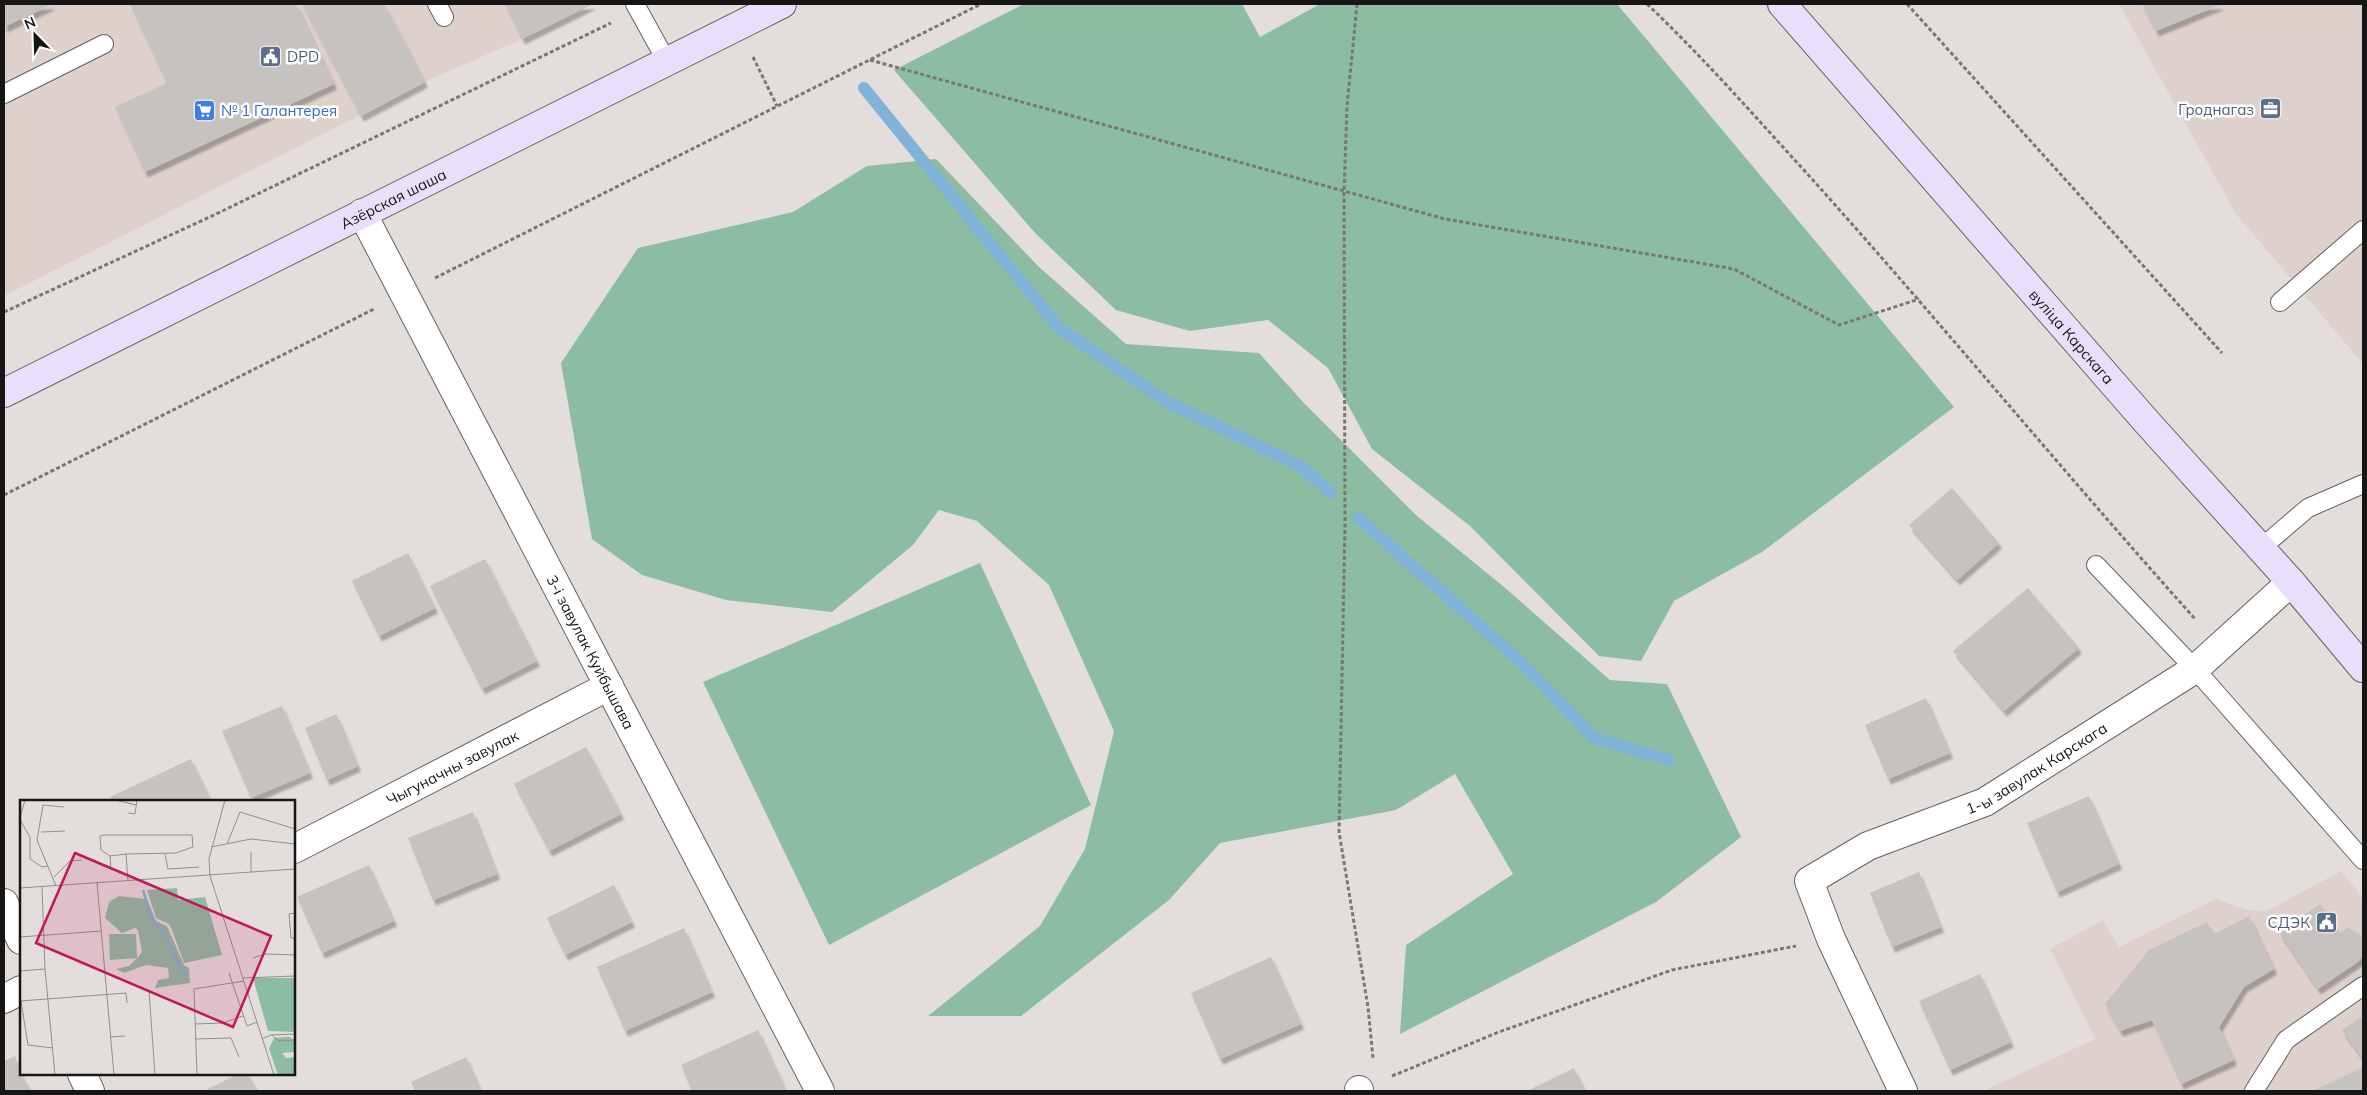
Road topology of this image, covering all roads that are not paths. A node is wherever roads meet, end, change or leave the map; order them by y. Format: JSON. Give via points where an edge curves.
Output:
{"nodes":[{"id":1,"x":782,"y":4,"type":"edge"},
{"id":2,"x":1782,"y":4,"type":"edge"},
{"id":3,"x":637,"y":7,"type":"edge"},
{"id":4,"x":104,"y":44,"type":"dead end"},
{"id":5,"x":667,"y":62,"type":"junction"},
{"id":6,"x":4,"y":94,"type":"edge"},
{"id":7,"x":362,"y":213,"type":"junction"},
{"id":8,"x":2363,"y":230,"type":"edge"},
{"id":9,"x":2280,"y":302,"type":"dead end"},
{"id":10,"x":4,"y":393,"type":"edge"},
{"id":11,"x":2363,"y":484,"type":"edge"},
{"id":12,"x":2261,"y":548,"type":"junction"},
{"id":13,"x":2096,"y":566,"type":"dead end"},
{"id":14,"x":2291,"y":582,"type":"junction"},
{"id":15,"x":2363,"y":668,"type":"edge"},
{"id":16,"x":2195,"y":669,"type":"junction"},
{"id":17,"x":609,"y":686,"type":"junction"},
{"id":18,"x":295,"y":848,"type":"edge"},
{"id":19,"x":2363,"y":860,"type":"edge"},
{"id":20,"x":4,"y":902,"type":"edge"},
{"id":21,"x":20,"y":938,"type":"edge"},
{"id":22,"x":2363,"y":986,"type":"edge"},
{"id":23,"x":20,"y":991,"type":"edge"},
{"id":24,"x":4,"y":999,"type":"edge"},
{"id":25,"x":82,"y":1075,"type":"edge"},
{"id":26,"x":90,"y":1091,"type":"edge"},
{"id":27,"x":820,"y":1091,"type":"edge"},
{"id":28,"x":1903,"y":1091,"type":"edge"},
{"id":29,"x":2254,"y":1091,"type":"edge"}],
"edges":[{"from":1,"to":5,"type":"main road","name":"Азёрская шаша"},
{"from":2,"to":12,"type":"main road","name":"вуліца Карскага"},
{"from":3,"to":5,"type":"lane"},
{"from":4,"to":6,"type":"lane"},
{"from":5,"to":7,"type":"main road","name":"Азёрская шаша"},
{"from":7,"to":10,"type":"main road","name":"Азёрская шаша"},
{"from":7,"to":17,"type":"street","name":"3-і завулак Куйбышава"},
{"from":8,"to":9,"type":"lane"},
{"from":11,"to":12,"type":"lane","via":[[2308,508]]},
{"from":12,"to":14,"type":"main road","name":"вуліца Карскага"},
{"from":13,"to":16,"type":"lane"},
{"from":14,"to":15,"type":"main road","name":"вуліца Карскага"},
{"from":14,"to":16,"type":"street","name":"1-ы завулак Карскага"},
{"from":16,"to":19,"type":"lane"},
{"from":16,"to":28,"type":"street","name":"1-ы завулак Карскага","via":[[1985,802],[1868,846],[1809,881],[1831,939]]},
{"from":17,"to":18,"type":"street","name":"Чыгуначны завулак"},
{"from":17,"to":27,"type":"street","name":"3-і завулак Куйбышава"},
{"from":20,"to":21,"type":"street"},
{"from":22,"to":29,"type":"lane","via":[[2286,1040]]},
{"from":23,"to":24,"type":"street"},
{"from":25,"to":26,"type":"street"}]}
